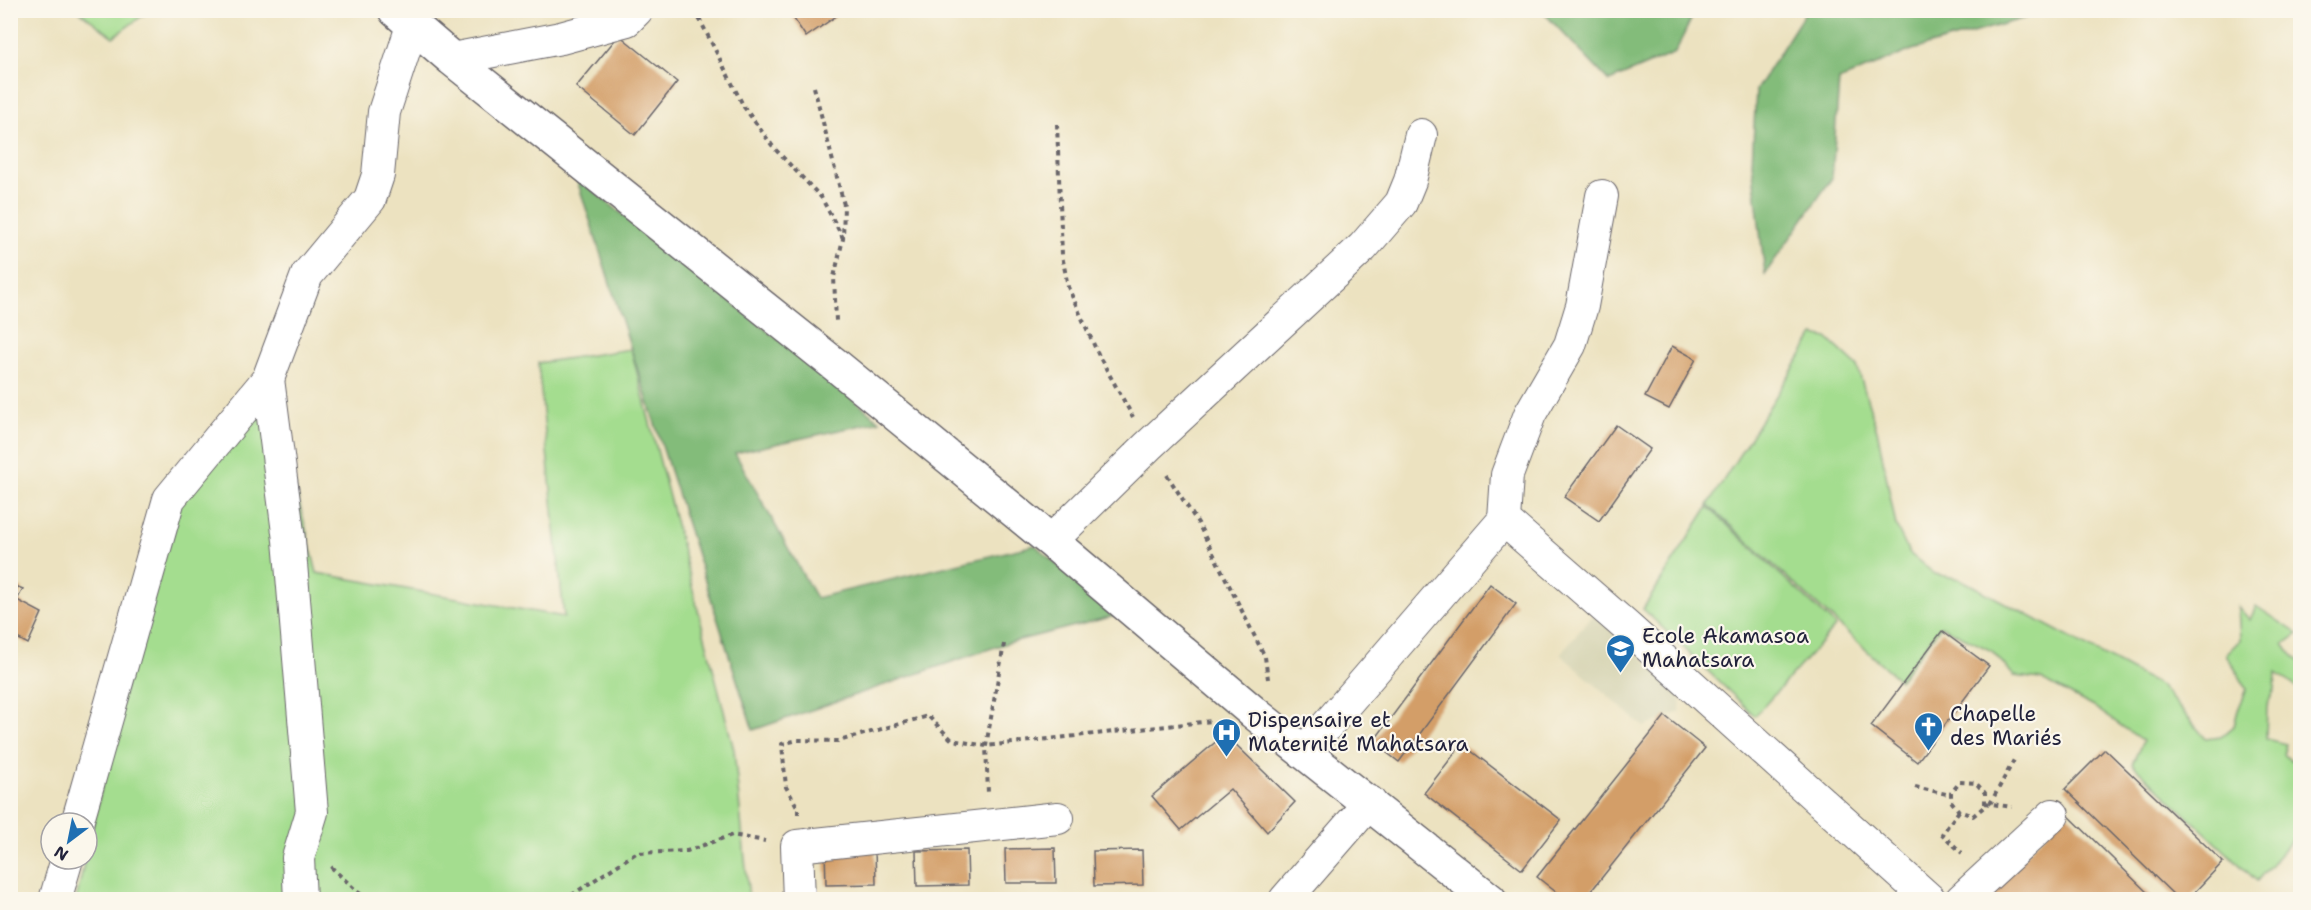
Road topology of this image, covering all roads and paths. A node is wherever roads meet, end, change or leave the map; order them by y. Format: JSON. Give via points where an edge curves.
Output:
{"nodes":[{"id":1,"x":637,"y":10,"type":"edge"},
{"id":2,"x":696,"y":10,"type":"edge"},
{"id":3,"x":403,"y":18,"type":"edge"},
{"id":4,"x":453,"y":59,"type":"junction"},
{"id":5,"x":814,"y":87,"type":"dead end"},
{"id":6,"x":1421,"y":135,"type":"dead end"},
{"id":7,"x":1602,"y":196,"type":"dead end"},
{"id":8,"x":843,"y":239,"type":"junction"},
{"id":9,"x":838,"y":367,"type":"junction"},
{"id":10,"x":268,"y":379,"type":"junction"},
{"id":11,"x":1504,"y":520,"type":"junction"},
{"id":12,"x":1051,"y":541,"type":"junction"},
{"id":13,"x":1004,"y":644,"type":"dead end"},
{"id":14,"x":1253,"y":711,"type":"junction"},
{"id":15,"x":986,"y":746,"type":"junction"},
{"id":16,"x":1304,"y":752,"type":"junction"},
{"id":17,"x":2014,"y":760,"type":"dead end"},
{"id":18,"x":1916,"y":788,"type":"dead end"},
{"id":19,"x":1951,"y":795,"type":"junction"},
{"id":20,"x":1370,"y":802,"type":"junction"},
{"id":21,"x":1990,"y":804,"type":"dead end"},
{"id":22,"x":80,"y":811,"type":"edge"},
{"id":23,"x":2054,"y":815,"type":"dead end"},
{"id":24,"x":1058,"y":818,"type":"dead end"},
{"id":25,"x":992,"y":825,"type":"junction"},
{"id":26,"x":797,"y":846,"type":"junction"},
{"id":27,"x":63,"y":871,"type":"edge"},
{"id":28,"x":55,"y":900,"type":"edge"},
{"id":29,"x":300,"y":900,"type":"edge"},
{"id":30,"x":564,"y":900,"type":"edge"},
{"id":31,"x":799,"y":900,"type":"edge"},
{"id":32,"x":1285,"y":900,"type":"edge"},
{"id":33,"x":1490,"y":900,"type":"edge"},
{"id":34,"x":1930,"y":900,"type":"edge"},
{"id":35,"x":1961,"y":900,"type":"edge"}],
"edges":[{"from":1,"to":4,"type":"street","via":[[627,20],[561,38]]},
{"from":2,"to":8,"type":"path","via":[[744,107],[774,148],[821,196]]},
{"from":3,"to":4,"type":"street"},
{"from":3,"to":10,"type":"street","via":[[384,112],[378,175],[370,200],[307,275]]},
{"from":4,"to":9,"type":"street"},
{"from":5,"to":8,"type":"path","via":[[844,205]]},
{"from":6,"to":12,"type":"street","via":[[1401,203],[1369,239]]},
{"from":7,"to":11,"type":"street","via":[[1579,316],[1570,345],[1530,414],[1507,475]]},
{"from":8,"to":9,"type":"path","via":[[834,277]]},
{"from":9,"to":12,"type":"street"},
{"from":10,"to":22,"type":"street","via":[[169,499]]},
{"from":10,"to":29,"type":"street","via":[[289,540],[312,812],[298,858]]},
{"from":11,"to":16,"type":"street"},
{"from":11,"to":34,"type":"street"},
{"from":12,"to":14,"type":"street"},
{"from":13,"to":15,"type":"path"},
{"from":14,"to":15,"type":"path","via":[[1232,719]]},
{"from":14,"to":16,"type":"street"},
{"from":15,"to":25,"type":"path"},
{"from":15,"to":26,"type":"path","via":[[952,740],[928,716],[839,741],[798,740],[782,744],[786,787],[798,808]]},
{"from":16,"to":20,"type":"street"},
{"from":17,"to":21,"type":"path"},
{"from":18,"to":19,"type":"path"},
{"from":19,"to":19,"type":"path","via":[[1959,811],[1973,816],[1985,806],[1984,793],[1976,783],[1960,782]]},
{"from":20,"to":32,"type":"street"},
{"from":20,"to":33,"type":"street"},
{"from":23,"to":35,"type":"street"},
{"from":24,"to":25,"type":"street"},
{"from":25,"to":26,"type":"street"},
{"from":26,"to":30,"type":"path","via":[[732,835],[687,851],[636,853]]},
{"from":26,"to":31,"type":"street"},
{"from":27,"to":28,"type":"street"}]}
